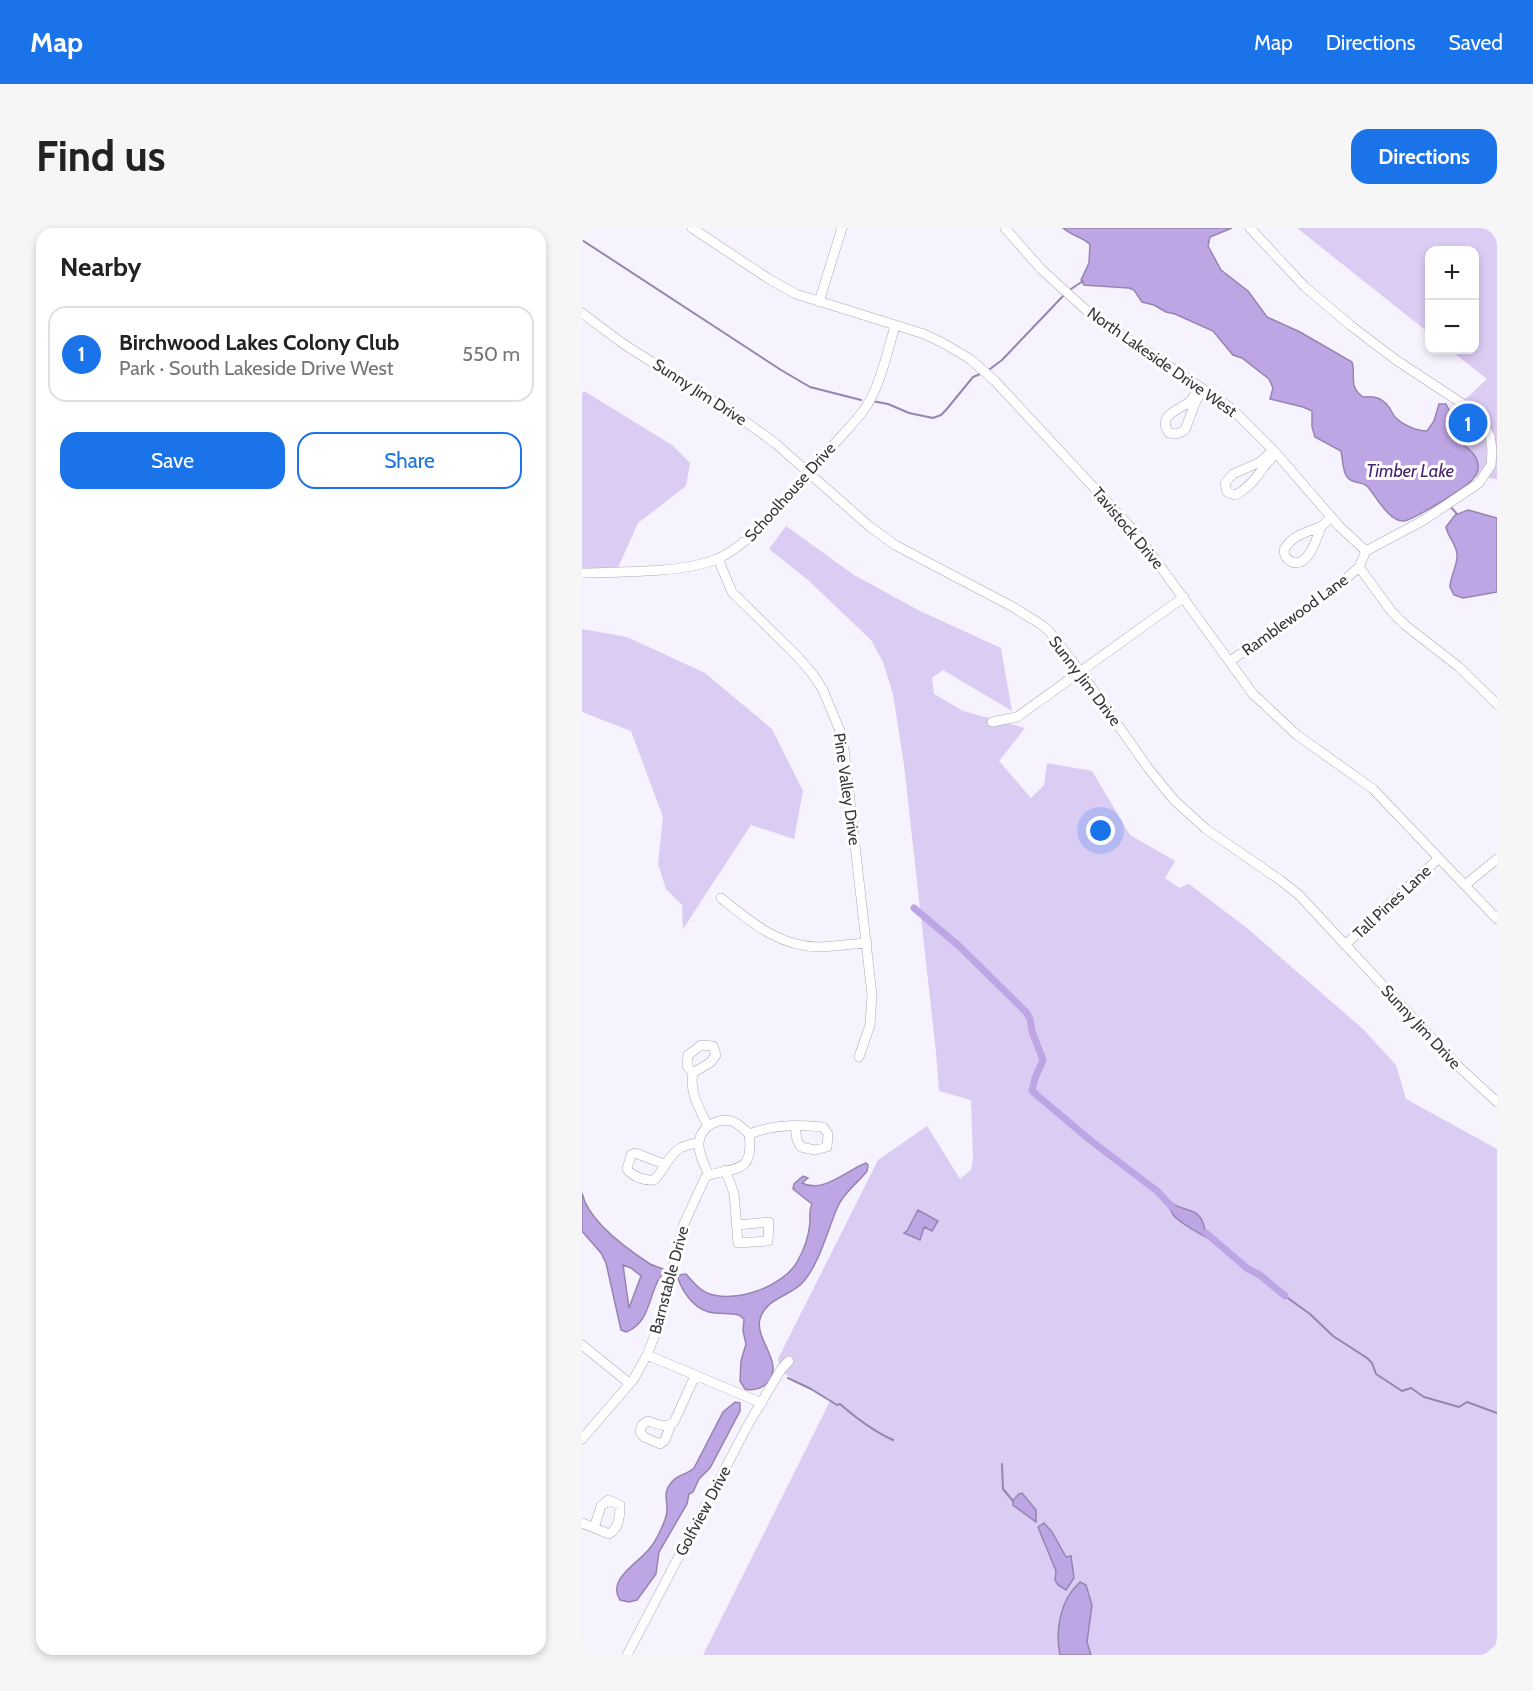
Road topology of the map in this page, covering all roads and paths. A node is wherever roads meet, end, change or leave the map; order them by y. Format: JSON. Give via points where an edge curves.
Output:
{"nodes":[{"id":1,"x":692,"y":228,"type":"edge"},
{"id":2,"x":843,"y":228,"type":"edge"},
{"id":3,"x":1005,"y":228,"type":"edge"},
{"id":4,"x":1250,"y":228,"type":"edge"},
{"id":5,"x":819,"y":302,"type":"junction"},
{"id":6,"x":582,"y":313,"type":"edge"},
{"id":7,"x":896,"y":326,"type":"junction"},
{"id":8,"x":1202,"y":388,"type":"junction"},
{"id":9,"x":1274,"y":452,"type":"junction"},
{"id":10,"x":1493,"y":471,"type":"edge"},
{"id":11,"x":810,"y":472,"type":"junction"},
{"id":12,"x":1331,"y":518,"type":"junction"},
{"id":13,"x":1321,"y":527,"type":"dead end"},
{"id":14,"x":1366,"y":551,"type":"junction"},
{"id":15,"x":718,"y":559,"type":"junction"},
{"id":16,"x":1359,"y":567,"type":"junction"},
{"id":17,"x":582,"y":573,"type":"edge"},
{"id":18,"x":1184,"y":597,"type":"junction"},
{"id":19,"x":1230,"y":661,"type":"junction"},
{"id":20,"x":1080,"y":671,"type":"junction"},
{"id":21,"x":1497,"y":704,"type":"edge"},
{"id":22,"x":992,"y":722,"type":"dead end"},
{"id":23,"x":1439,"y":858,"type":"junction"},
{"id":24,"x":1497,"y":859,"type":"edge"},
{"id":25,"x":1465,"y":885,"type":"junction"},
{"id":26,"x":721,"y":898,"type":"dead end"},
{"id":27,"x":1497,"y":919,"type":"edge"},
{"id":28,"x":867,"y":943,"type":"junction"},
{"id":29,"x":1345,"y":945,"type":"junction"},
{"id":30,"x":859,"y":1058,"type":"dead end"},
{"id":31,"x":693,"y":1073,"type":"dead end"},
{"id":32,"x":1497,"y":1102,"type":"edge"},
{"id":33,"x":708,"y":1125,"type":"junction"},
{"id":34,"x":795,"y":1126,"type":"dead end"},
{"id":35,"x":749,"y":1134,"type":"junction"},
{"id":36,"x":699,"y":1143,"type":"junction"},
{"id":37,"x":664,"y":1164,"type":"dead end"},
{"id":38,"x":724,"y":1170,"type":"junction"},
{"id":39,"x":709,"y":1175,"type":"junction"},
{"id":40,"x":737,"y":1225,"type":"dead end"},
{"id":41,"x":582,"y":1345,"type":"edge"},
{"id":42,"x":647,"y":1355,"type":"junction"},
{"id":43,"x":786,"y":1365,"type":"dead end"},
{"id":44,"x":695,"y":1376,"type":"junction"},
{"id":45,"x":629,"y":1383,"type":"junction"},
{"id":46,"x":762,"y":1403,"type":"junction"},
{"id":47,"x":671,"y":1424,"type":"dead end"},
{"id":48,"x":582,"y":1439,"type":"edge"},
{"id":49,"x":582,"y":1523,"type":"edge"},
{"id":50,"x":594,"y":1528,"type":"junction"},
{"id":51,"x":627,"y":1655,"type":"edge"}],
"edges":[{"from":1,"to":5,"type":"street","name":"Tavistock Drive","via":[[777,285]]},
{"from":2,"to":5,"type":"street"},
{"from":3,"to":8,"type":"street","name":"North Lakeside Drive West","via":[[1072,299]]},
{"from":4,"to":10,"type":"street","via":[[1287,270],[1350,325],[1472,411],[1490,436]]},
{"from":5,"to":7,"type":"street","name":"Tavistock Drive"},
{"from":6,"to":11,"type":"street","name":"Sunny Jim Drive","via":[[746,422]]},
{"from":7,"to":11,"type":"street","name":"Schoolhouse Drive","via":[[866,407]]},
{"from":7,"to":18,"type":"street","name":"Tavistock Drive","via":[[943,343],[987,373],[1129,525]]},
{"from":8,"to":8,"type":"street","via":[[1166,418],[1169,433],[1185,430]]},
{"from":8,"to":9,"type":"street","name":"North Lakeside Drive West","via":[[1231,408]]},
{"from":9,"to":9,"type":"street","via":[[1246,490],[1235,495],[1227,492],[1225,483],[1229,476]]},
{"from":9,"to":12,"type":"street","name":"North Lakeside Drive West"},
{"from":10,"to":14,"type":"street","via":[[1460,496]]},
{"from":11,"to":15,"type":"street","name":"Schoolhouse Drive","via":[[747,540]]},
{"from":11,"to":20,"type":"street","name":"Sunny Jim Drive","via":[[895,545],[1042,625]]},
{"from":12,"to":13,"type":"street"},
{"from":12,"to":14,"type":"street","name":"North Lakeside Drive West"},
{"from":14,"to":16,"type":"street"},
{"from":15,"to":17,"type":"street","name":"Schoolhouse Drive","via":[[682,567]]},
{"from":15,"to":28,"type":"street","name":"Pine Valley Drive","via":[[732,592],[814,676],[837,723],[844,748]]},
{"from":16,"to":19,"type":"street","name":"Ramblewood Lane","via":[[1309,608]]},
{"from":16,"to":21,"type":"street","via":[[1405,625],[1459,667]]},
{"from":18,"to":19,"type":"street","name":"Tavistock Drive"},
{"from":18,"to":20,"type":"street"},
{"from":19,"to":23,"type":"street","name":"Tavistock Drive","via":[[1273,714],[1373,789]]},
{"from":20,"to":22,"type":"street","via":[[1017,717]]},
{"from":20,"to":29,"type":"street","name":"Sunny Jim Drive","via":[[1174,800],[1206,829],[1299,896]]},
{"from":23,"to":25,"type":"street","name":"Tavistock Drive"},
{"from":23,"to":29,"type":"street","name":"Tall Pines Lane"},
{"from":24,"to":25,"type":"street"},
{"from":25,"to":27,"type":"street","name":"Tavistock Drive"},
{"from":26,"to":28,"type":"street","via":[[762,930],[788,942],[821,947]]},
{"from":28,"to":30,"type":"street","name":"Pine Valley Drive","via":[[872,1011]]},
{"from":29,"to":32,"type":"street","name":"Sunny Jim Drive"},
{"from":31,"to":33,"type":"street","via":[[692,1091]]},
{"from":33,"to":35,"type":"street","via":[[727,1120]]},
{"from":33,"to":36,"type":"street"},
{"from":34,"to":35,"type":"street"},
{"from":35,"to":38,"type":"street","via":[[750,1148],[742,1166]]},
{"from":36,"to":37,"type":"street","via":[[685,1146]]},
{"from":36,"to":39,"type":"street"},
{"from":38,"to":39,"type":"street"},
{"from":38,"to":40,"type":"street","via":[[734,1193]]},
{"from":39,"to":42,"type":"street","name":"Barnstable Drive","via":[[683,1226],[658,1327]]},
{"from":41,"to":45,"type":"street"},
{"from":42,"to":44,"type":"street"},
{"from":42,"to":45,"type":"street","name":"Barnstable Drive"},
{"from":43,"to":46,"type":"street","name":"Golfview Drive"},
{"from":44,"to":46,"type":"street"},
{"from":44,"to":47,"type":"street"},
{"from":45,"to":48,"type":"street","name":"Barnstable Drive"},
{"from":46,"to":51,"type":"street","name":"Golfview Drive"},
{"from":49,"to":50,"type":"street"},
{"from":50,"to":50,"type":"street","via":[[609,1534],[614,1531],[621,1516],[620,1505],[608,1500],[601,1506]]}]}
